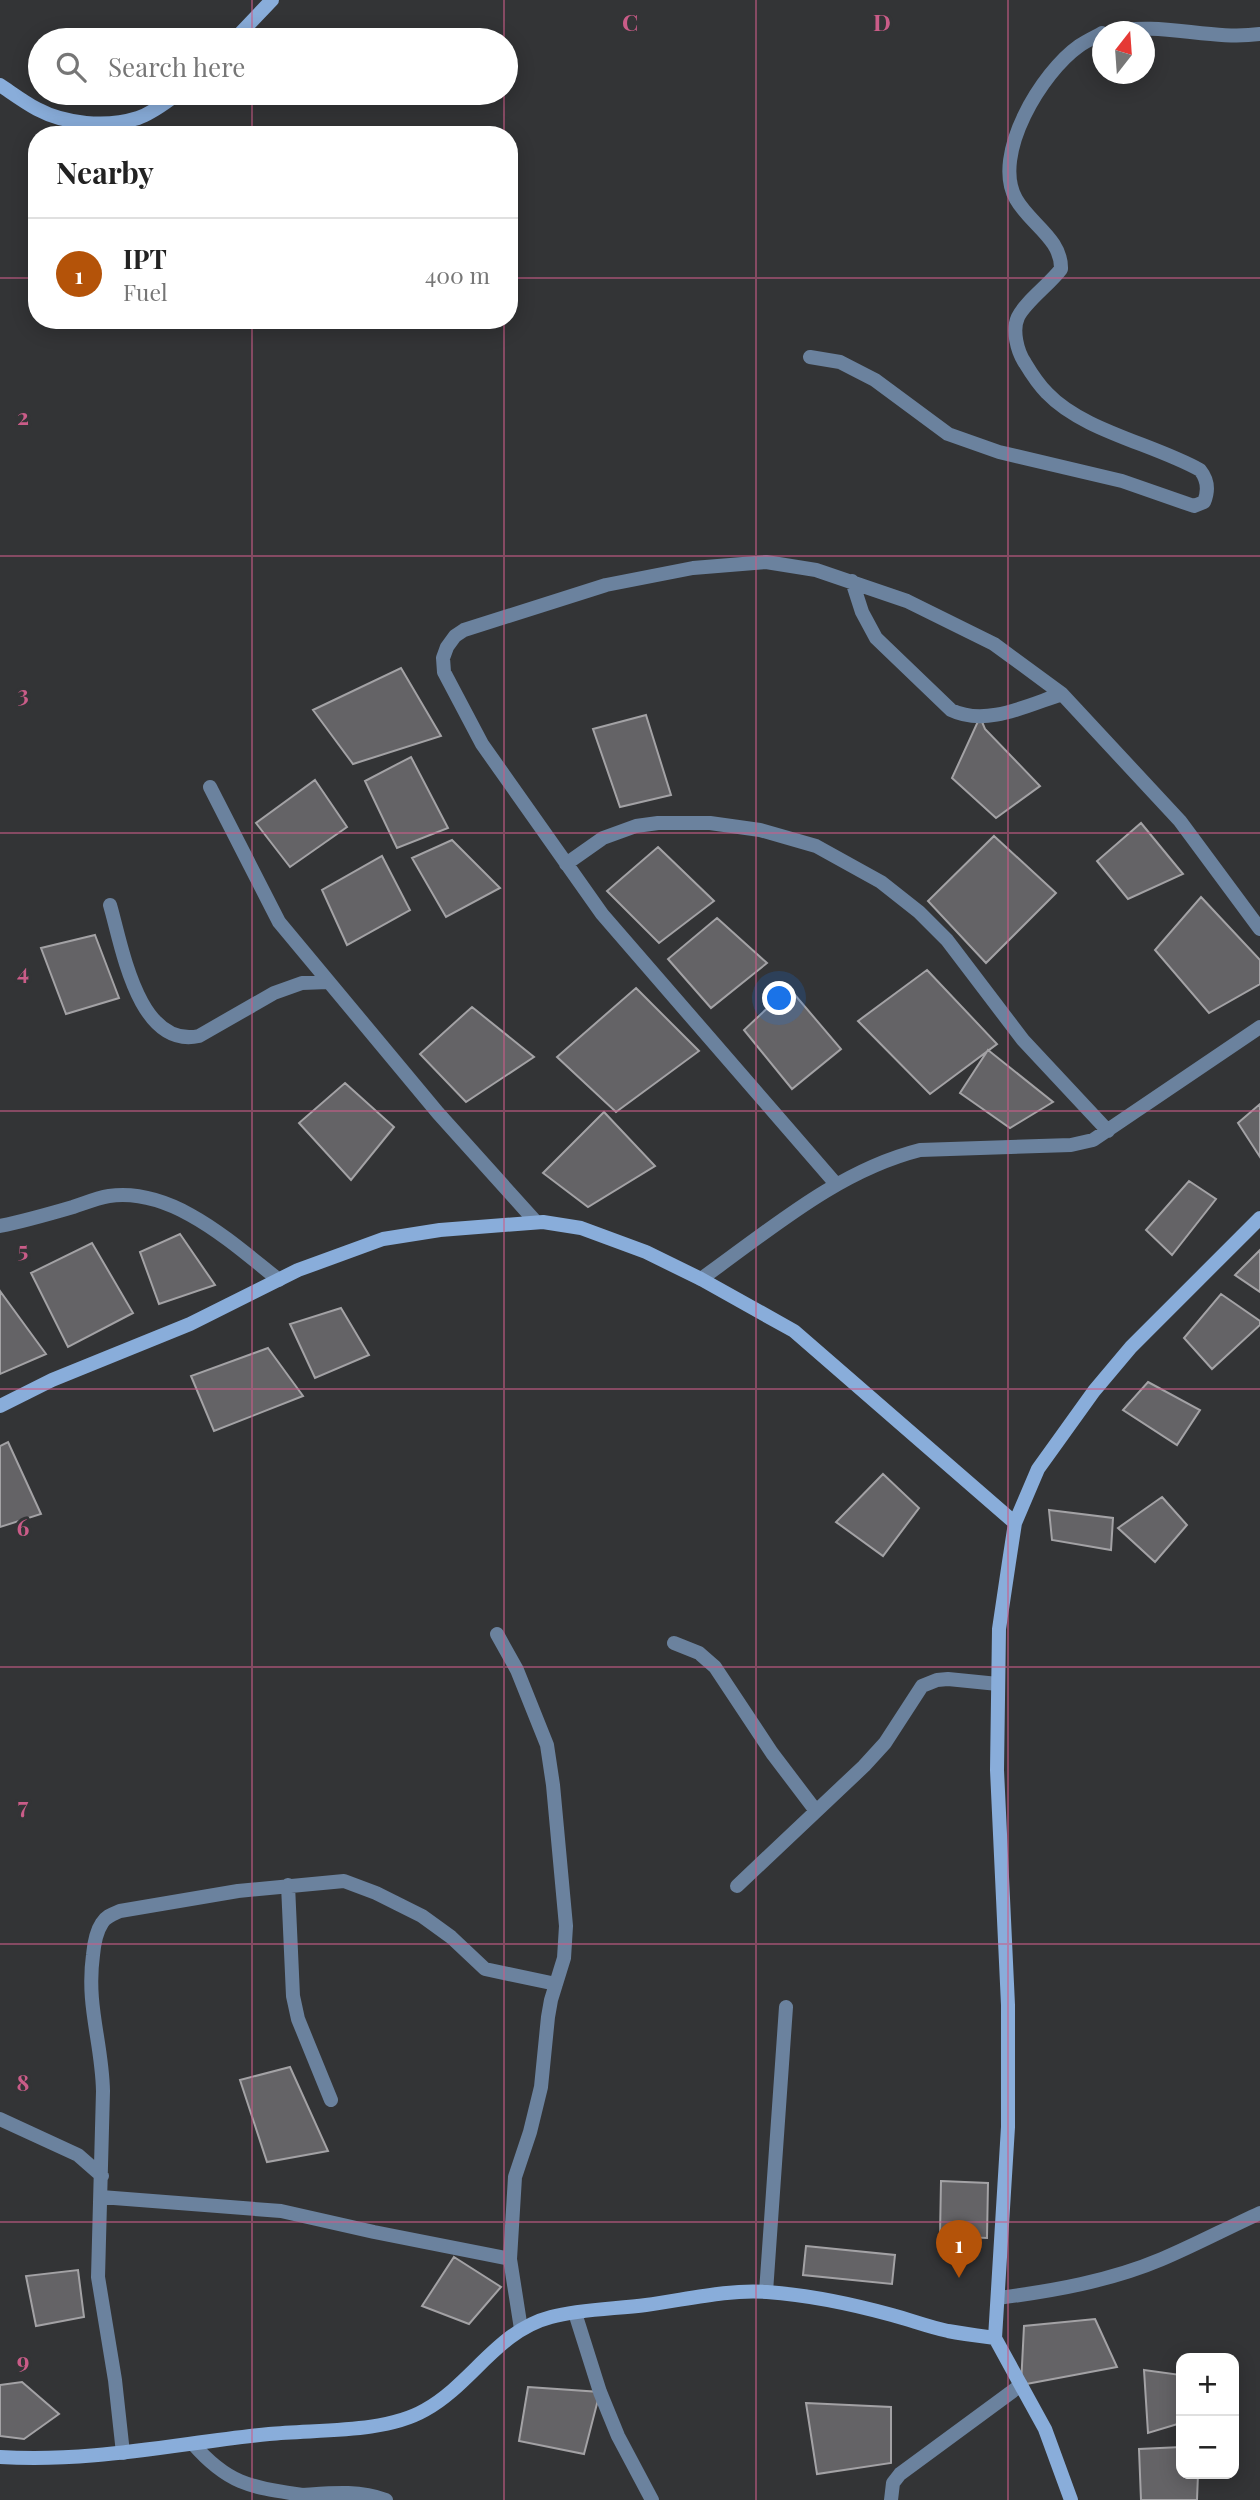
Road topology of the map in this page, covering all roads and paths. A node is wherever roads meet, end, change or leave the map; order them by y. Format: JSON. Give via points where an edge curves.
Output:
{"nodes":[{"id":1,"x":272,"y":0,"type":"edge"},
{"id":2,"x":245,"y":28,"type":"edge"},
{"id":3,"x":1155,"y":30,"type":"edge"},
{"id":4,"x":1260,"y":34,"type":"edge"},
{"id":5,"x":1092,"y":39,"type":"edge"},
{"id":6,"x":0,"y":85,"type":"edge"},
{"id":7,"x":28,"y":103,"type":"edge"},
{"id":8,"x":32,"y":105,"type":"edge"},
{"id":9,"x":163,"y":105,"type":"edge"},
{"id":10,"x":810,"y":357,"type":"dead end"},
{"id":11,"x":852,"y":581,"type":"junction"},
{"id":12,"x":1062,"y":694,"type":"junction"},
{"id":13,"x":210,"y":786,"type":"dead end"},
{"id":14,"x":566,"y":864,"type":"junction"},
{"id":15,"x":110,"y":905,"type":"dead end"},
{"id":16,"x":1260,"y":929,"type":"edge"},
{"id":17,"x":328,"y":982,"type":"junction"},
{"id":18,"x":1260,"y":1027,"type":"edge"},
{"id":19,"x":1108,"y":1131,"type":"junction"},
{"id":20,"x":836,"y":1184,"type":"junction"},
{"id":21,"x":1260,"y":1218,"type":"edge"},
{"id":22,"x":536,"y":1222,"type":"junction"},
{"id":23,"x":0,"y":1226,"type":"edge"},
{"id":24,"x":701,"y":1279,"type":"junction"},
{"id":25,"x":279,"y":1280,"type":"junction"},
{"id":26,"x":0,"y":1406,"type":"edge"},
{"id":27,"x":1015,"y":1523,"type":"junction"},
{"id":28,"x":497,"y":1634,"type":"dead end"},
{"id":29,"x":674,"y":1643,"type":"dead end"},
{"id":30,"x":998,"y":1684,"type":"junction"},
{"id":31,"x":816,"y":1811,"type":"junction"},
{"id":32,"x":288,"y":1885,"type":"junction"},
{"id":33,"x":737,"y":1886,"type":"dead end"},
{"id":34,"x":556,"y":1984,"type":"junction"},
{"id":35,"x":786,"y":2007,"type":"dead end"},
{"id":36,"x":331,"y":2100,"type":"dead end"},
{"id":37,"x":0,"y":2119,"type":"edge"},
{"id":38,"x":102,"y":2176,"type":"junction"},
{"id":39,"x":101,"y":2197,"type":"junction"},
{"id":40,"x":1260,"y":2213,"type":"edge"},
{"id":41,"x":510,"y":2259,"type":"junction"},
{"id":42,"x":766,"y":2292,"type":"junction"},
{"id":43,"x":998,"y":2298,"type":"junction"},
{"id":44,"x":575,"y":2313,"type":"junction"},
{"id":45,"x":521,"y":2329,"type":"junction"},
{"id":46,"x":995,"y":2339,"type":"junction"},
{"id":47,"x":1021,"y":2385,"type":"junction"},
{"id":48,"x":193,"y":2444,"type":"junction"},
{"id":49,"x":122,"y":2453,"type":"junction"},
{"id":50,"x":0,"y":2457,"type":"edge"},
{"id":51,"x":302,"y":2498,"type":"edge"},
{"id":52,"x":386,"y":2500,"type":"edge"},
{"id":53,"x":652,"y":2500,"type":"edge"},
{"id":54,"x":891,"y":2500,"type":"edge"},
{"id":55,"x":1072,"y":2500,"type":"edge"}],
"edges":[{"from":1,"to":2,"type":"main road"},
{"from":3,"to":4,"type":"street"},
{"from":5,"to":10,"type":"street","via":[[1065,58],[1040,87],[1010,153],[1009,182],[1015,198],[1056,246],[1061,259],[1061,269],[1019,315],[1015,327],[1020,356],[1048,395],[1067,410],[1200,470],[1207,481],[1204,502],[1188,505],[1122,481],[999,452],[948,433],[875,380],[841,362]]},
{"from":6,"to":7,"type":"main road"},
{"from":8,"to":9,"type":"main road","via":[[71,121],[104,123],[137,118]]},
{"from":11,"to":12,"type":"street","via":[[907,601],[994,644]]},
{"from":11,"to":12,"type":"street","via":[[876,638],[951,710],[980,717]]},
{"from":11,"to":14,"type":"street","via":[[766,562],[693,568],[606,585],[455,636],[443,658],[444,672],[482,744]]},
{"from":12,"to":16,"type":"street","via":[[1180,821]]},
{"from":13,"to":17,"type":"street","via":[[279,922]]},
{"from":14,"to":19,"type":"street","via":[[603,838],[659,823],[710,822],[816,846],[881,882],[919,912],[947,940],[1023,1040]]},
{"from":14,"to":20,"type":"street","via":[[603,914]]},
{"from":15,"to":17,"type":"street","via":[[140,1001],[150,1017],[179,1037],[199,1036],[274,993],[302,983]]},
{"from":17,"to":22,"type":"street"},
{"from":18,"to":19,"type":"street"},
{"from":19,"to":20,"type":"street","via":[[1093,1140],[1071,1144],[920,1150]]},
{"from":20,"to":24,"type":"street"},
{"from":21,"to":27,"type":"main road","via":[[1131,1347],[1094,1391],[1038,1469]]},
{"from":22,"to":24,"type":"main road","via":[[581,1228]]},
{"from":22,"to":25,"type":"main road","via":[[383,1239]]},
{"from":23,"to":25,"type":"street","via":[[110,1196],[152,1198],[180,1208]]},
{"from":24,"to":27,"type":"main road","via":[[794,1331]]},
{"from":25,"to":26,"type":"main road"},
{"from":27,"to":30,"type":"main road","via":[[999,1629]]},
{"from":28,"to":34,"type":"street","via":[[547,1745],[566,1926]]},
{"from":29,"to":31,"type":"street","via":[[699,1653],[715,1667]]},
{"from":30,"to":31,"type":"street","via":[[948,1679],[922,1686],[885,1743]]},
{"from":30,"to":43,"type":"main road","via":[[1008,2019],[1008,2127]]},
{"from":31,"to":33,"type":"street"},
{"from":32,"to":34,"type":"street","via":[[344,1881],[358,1885],[438,1927],[485,1969]]},
{"from":32,"to":36,"type":"street","via":[[293,1996]]},
{"from":32,"to":38,"type":"street","via":[[120,1911],[102,1923],[93,1951],[90,1995],[103,2075]]},
{"from":34,"to":41,"type":"street","via":[[536,2110],[516,2177]]},
{"from":35,"to":42,"type":"street"},
{"from":37,"to":38,"type":"street","via":[[71,2151]]},
{"from":38,"to":39,"type":"street"},
{"from":39,"to":41,"type":"street","via":[[281,2211]]},
{"from":39,"to":49,"type":"street","via":[[98,2277]]},
{"from":40,"to":43,"type":"street","via":[[1160,2260],[1114,2275]]},
{"from":41,"to":45,"type":"street"},
{"from":42,"to":44,"type":"main road"},
{"from":42,"to":46,"type":"main road","via":[[828,2301]]},
{"from":43,"to":46,"type":"main road"},
{"from":44,"to":45,"type":"main road"},
{"from":44,"to":53,"type":"street","via":[[618,2436]]},
{"from":45,"to":48,"type":"main road","via":[[424,2411],[355,2428]]},
{"from":46,"to":47,"type":"main road"},
{"from":47,"to":54,"type":"street","via":[[900,2474],[893,2483]]},
{"from":47,"to":55,"type":"main road","via":[[1045,2429]]},
{"from":48,"to":49,"type":"main road"},
{"from":48,"to":51,"type":"street","via":[[238,2482]]},
{"from":49,"to":50,"type":"main road"},
{"from":51,"to":52,"type":"street","via":[[349,2492]]}]}
